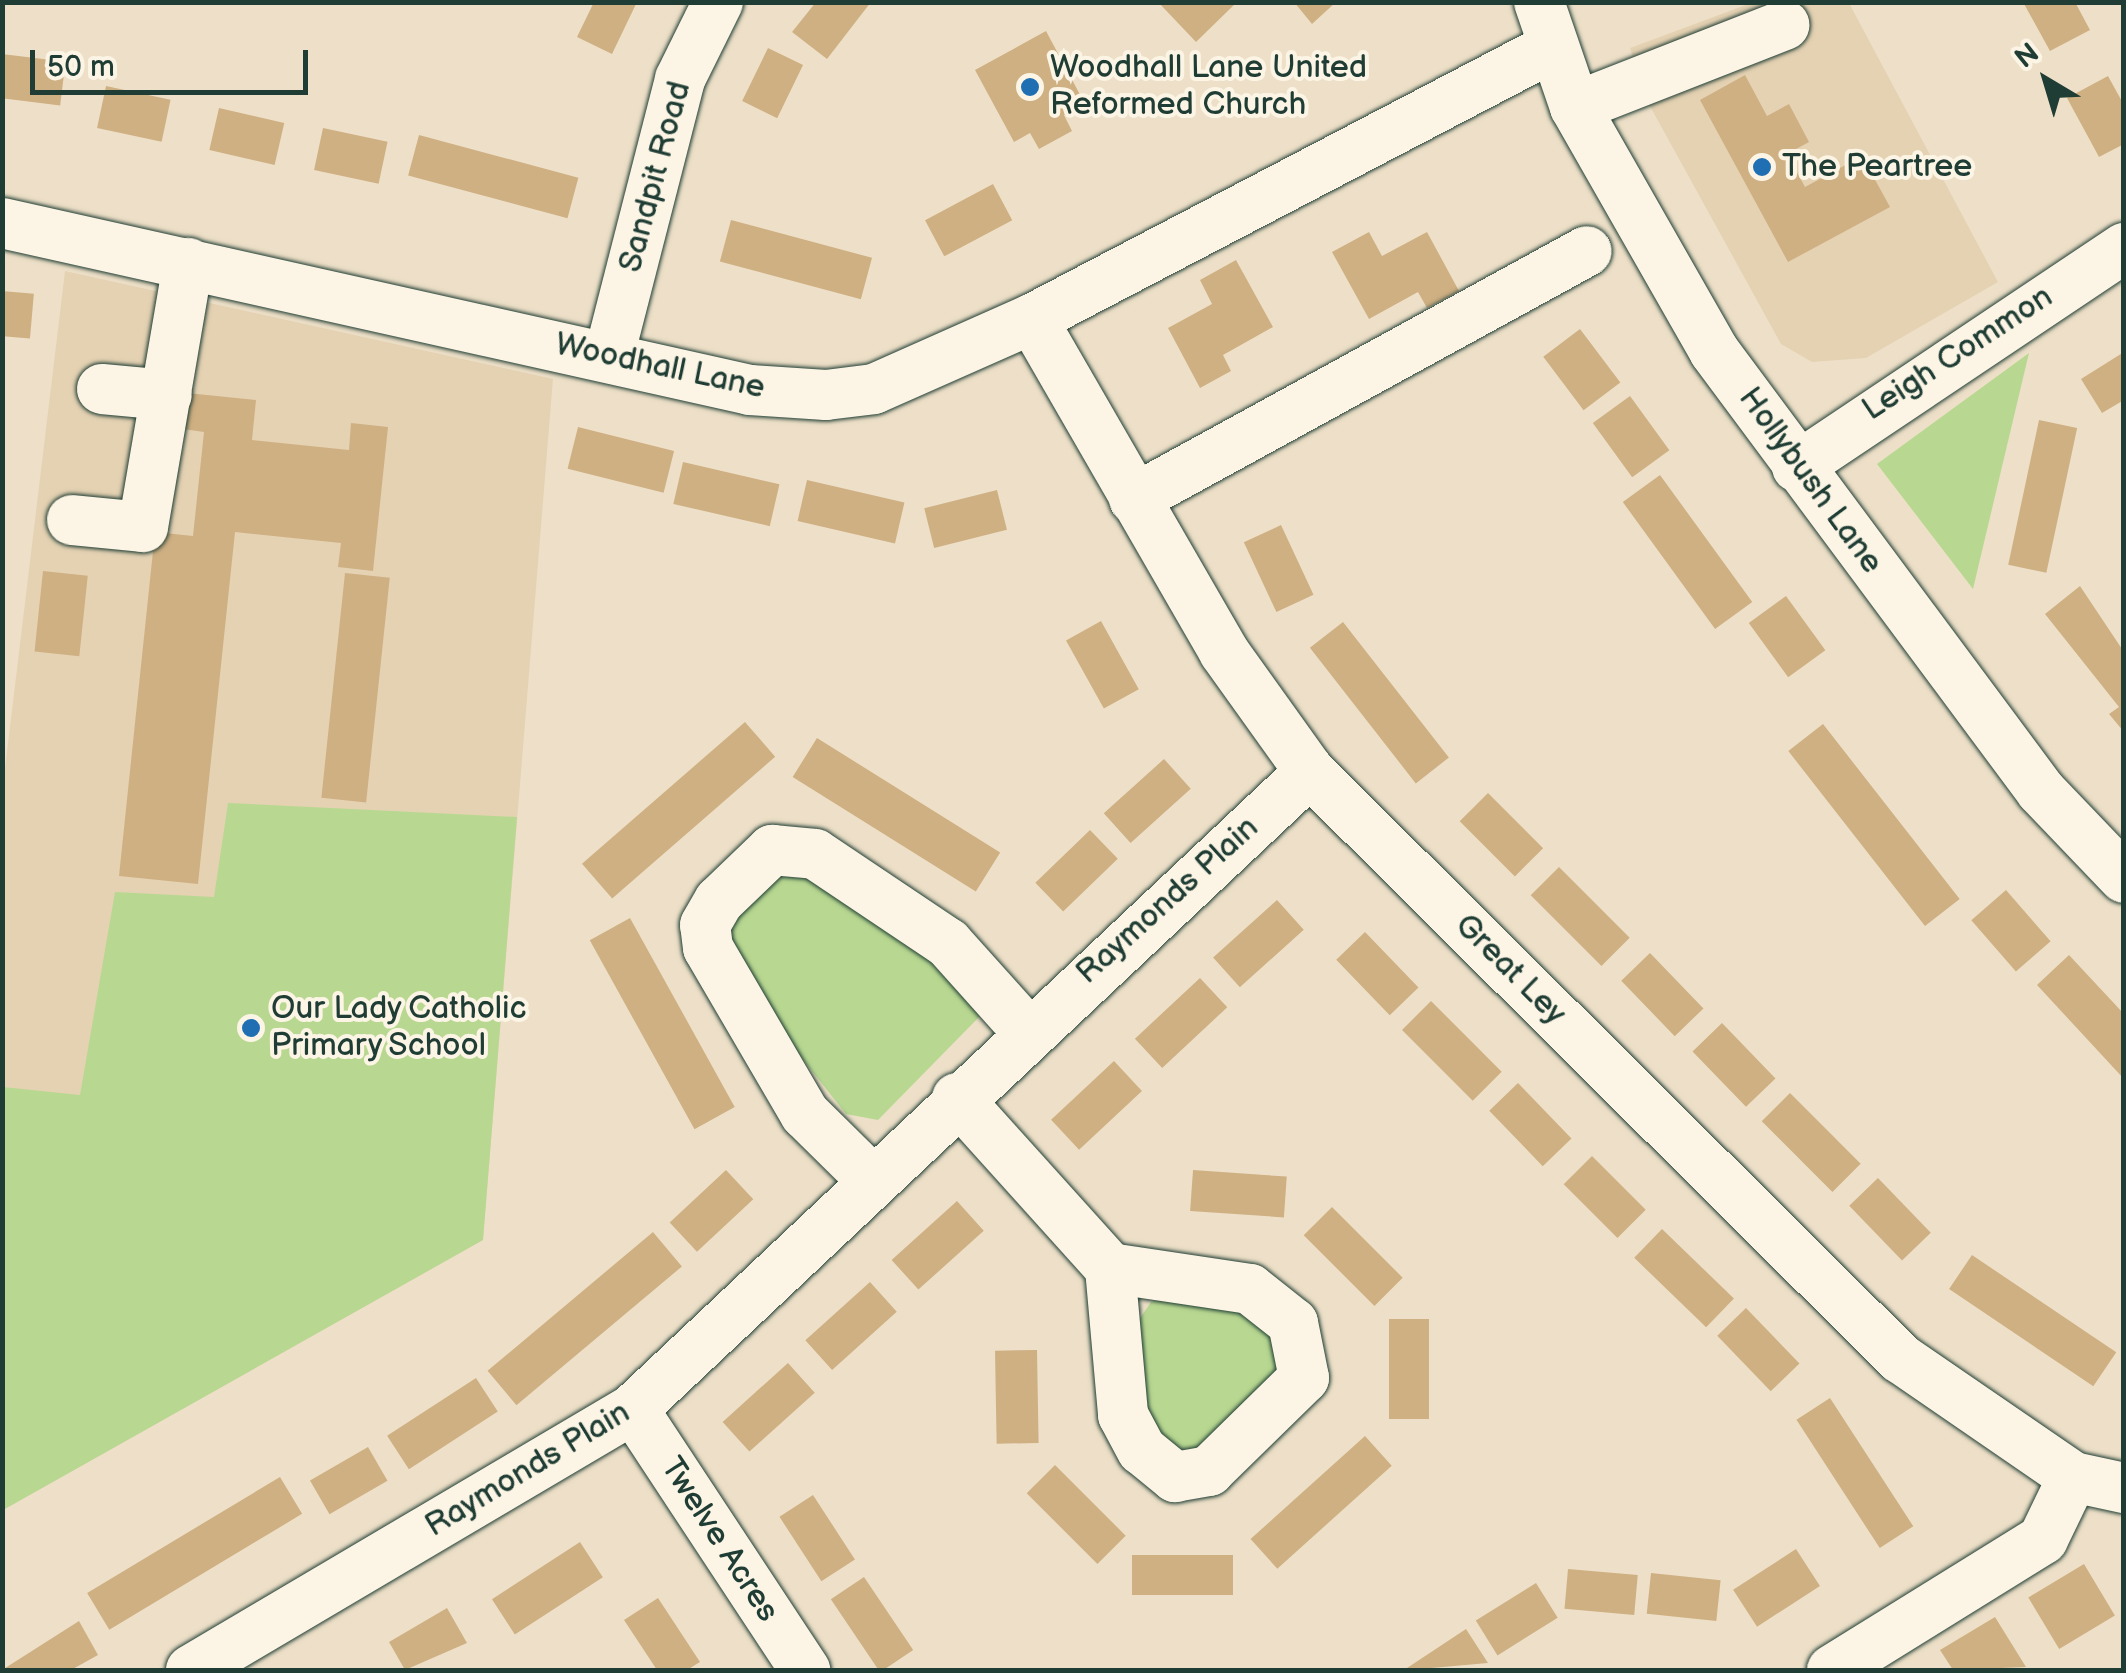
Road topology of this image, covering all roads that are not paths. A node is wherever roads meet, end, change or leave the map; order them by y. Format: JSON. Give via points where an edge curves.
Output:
{"nodes":[{"id":1,"x":718,"y":2,"type":"edge"},
{"id":2,"x":1784,"y":25,"type":"dead end"},
{"id":3,"x":1544,"y":26,"type":"edge"},
{"id":4,"x":1574,"y":107,"type":"junction"},
{"id":5,"x":2,"y":223,"type":"edge"},
{"id":6,"x":2124,"y":248,"type":"edge"},
{"id":7,"x":1587,"y":250,"type":"dead end"},
{"id":8,"x":188,"y":263,"type":"junction"},
{"id":9,"x":1032,"y":320,"type":"junction"},
{"id":10,"x":609,"y":356,"type":"junction"},
{"id":11,"x":102,"y":389,"type":"dead end"},
{"id":12,"x":168,"y":395,"type":"junction"},
{"id":13,"x":1797,"y":466,"type":"junction"},
{"id":14,"x":1134,"y":500,"type":"junction"},
{"id":15,"x":72,"y":520,"type":"dead end"},
{"id":16,"x":1310,"y":772,"type":"junction"},
{"id":17,"x":2124,"y":878,"type":"edge"},
{"id":18,"x":1026,"y":1030,"type":"junction"},
{"id":19,"x":957,"y":1098,"type":"junction"},
{"id":20,"x":870,"y":1178,"type":"junction"},
{"id":21,"x":1110,"y":1268,"type":"junction"},
{"id":22,"x":633,"y":1409,"type":"junction"},
{"id":23,"x":2073,"y":1477,"type":"junction"},
{"id":24,"x":2124,"y":1488,"type":"edge"},
{"id":25,"x":191,"y":1670,"type":"edge"},
{"id":26,"x":805,"y":1670,"type":"edge"},
{"id":27,"x":1832,"y":1670,"type":"edge"}],
"edges":[{"from":1,"to":10,"type":"street","name":"Sandpit Road","via":[[680,79]]},
{"from":2,"to":4,"type":"street"},
{"from":3,"to":4,"type":"street","name":"Hollybush Lane"},
{"from":3,"to":9,"type":"street","name":"Woodhall Lane"},
{"from":4,"to":13,"type":"street","name":"Hollybush Lane","via":[[1635,226]]},
{"from":5,"to":8,"type":"street","name":"Woodhall Lane"},
{"from":6,"to":13,"type":"street","name":"Leigh Common"},
{"from":7,"to":14,"type":"street"},
{"from":8,"to":10,"type":"street","name":"Woodhall Lane"},
{"from":8,"to":12,"type":"street"},
{"from":9,"to":10,"type":"street","name":"Woodhall Lane","via":[[874,389],[826,396],[750,390]]},
{"from":9,"to":14,"type":"street","name":"Great Ley"},
{"from":11,"to":12,"type":"street"},
{"from":12,"to":15,"type":"street","via":[[143,527]]},
{"from":13,"to":17,"type":"street","name":"Hollybush Lane","via":[[2041,791]]},
{"from":14,"to":16,"type":"street","name":"Great Ley","via":[[1224,652]]},
{"from":16,"to":18,"type":"street","name":"Raymonds Plain"},
{"from":16,"to":23,"type":"street","name":"Great Ley","via":[[1900,1358]]},
{"from":18,"to":19,"type":"street","name":"Raymonds Plain"},
{"from":18,"to":20,"type":"street","via":[[948,943],[815,854],[772,850],[719,901],[705,925],[708,948],[805,1114]]},
{"from":19,"to":20,"type":"street","name":"Raymonds Plain"},
{"from":19,"to":21,"type":"street"},
{"from":20,"to":22,"type":"street","name":"Raymonds Plain"},
{"from":21,"to":21,"type":"street","via":[[1250,1289],[1293,1323],[1304,1378],[1210,1471],[1175,1477],[1142,1450],[1124,1416]]},
{"from":22,"to":25,"type":"street","name":"Raymonds Plain"},
{"from":22,"to":26,"type":"street","name":"Twelve Acres"},
{"from":23,"to":24,"type":"street","name":"Great Ley"},
{"from":23,"to":27,"type":"street","via":[[2043,1539]]}]}
